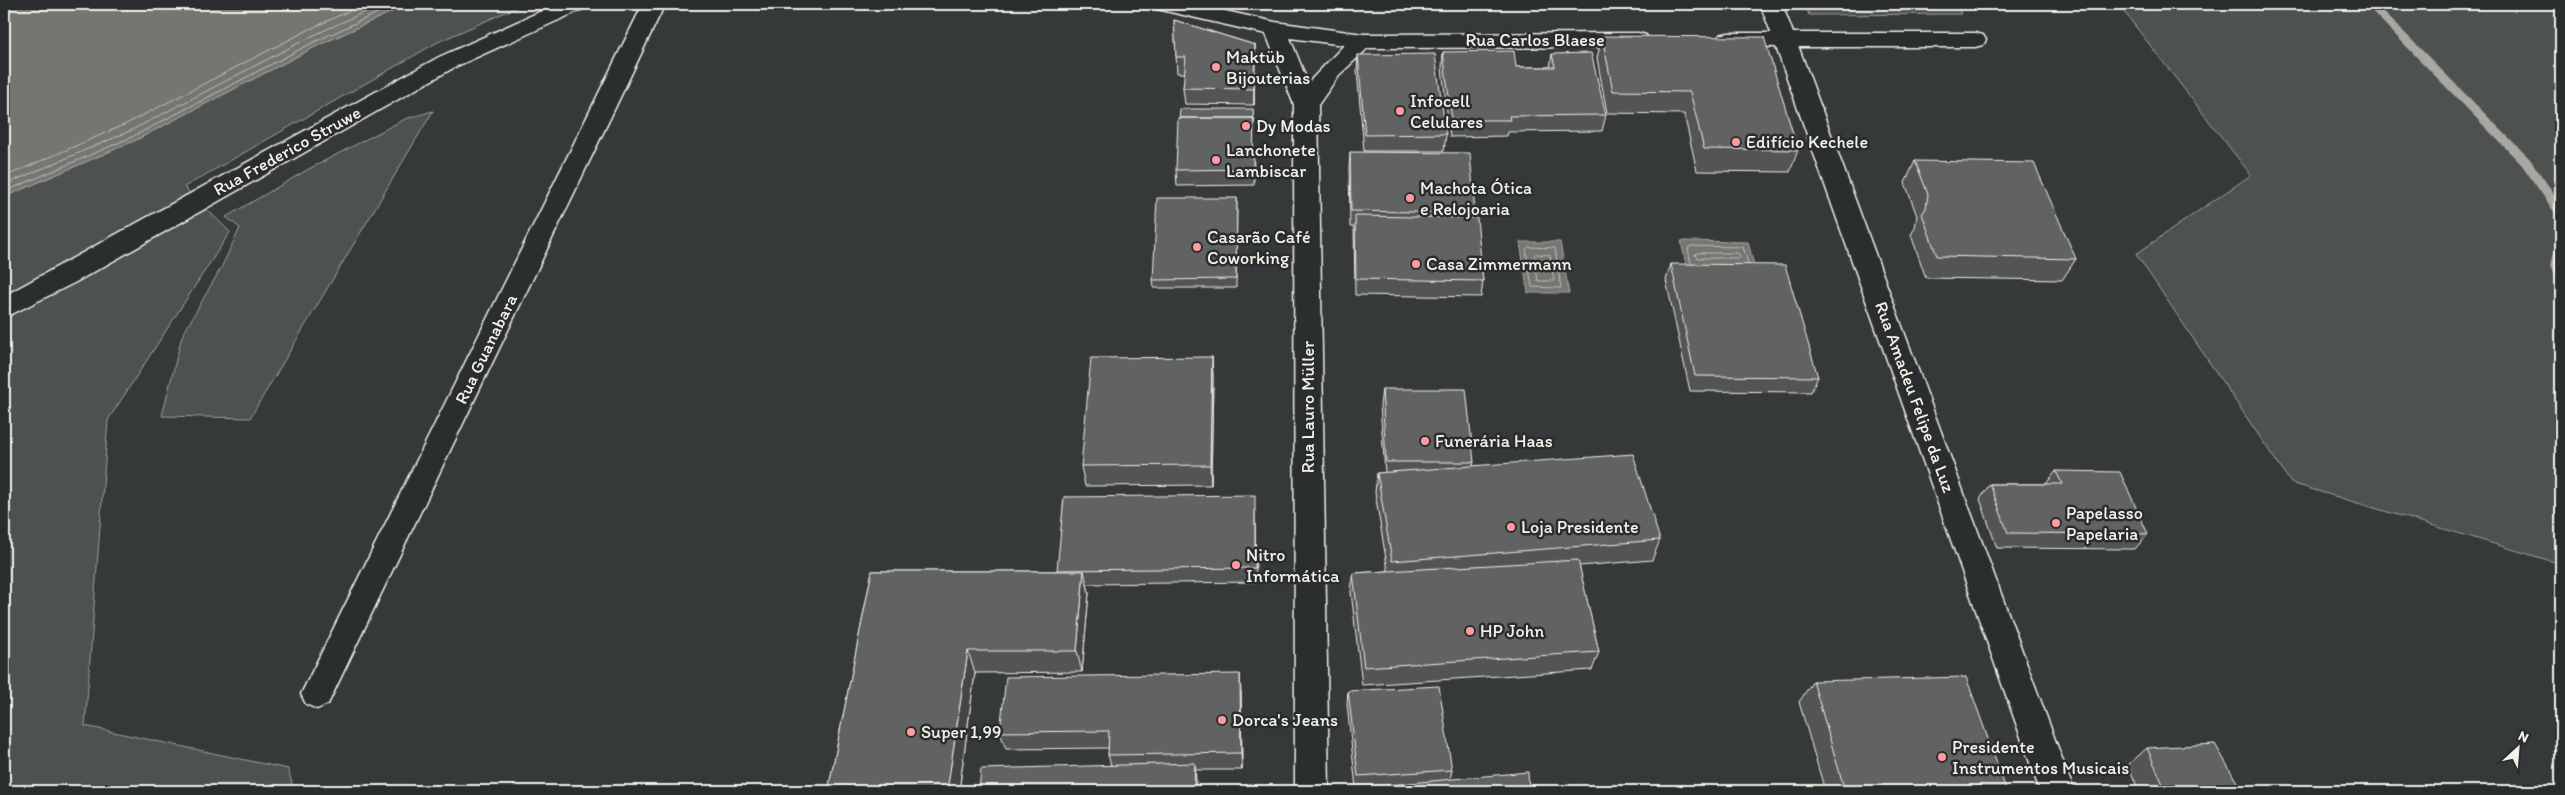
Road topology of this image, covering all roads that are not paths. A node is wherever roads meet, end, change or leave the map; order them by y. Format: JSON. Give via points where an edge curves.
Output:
{"nodes":[{"id":1,"x":575,"y":4,"type":"edge"},
{"id":2,"x":654,"y":4,"type":"edge"},
{"id":3,"x":1165,"y":4,"type":"edge"},
{"id":4,"x":1771,"y":4,"type":"edge"},
{"id":5,"x":1275,"y":29,"type":"junction"},
{"id":6,"x":1657,"y":40,"type":"edge"},
{"id":7,"x":1706,"y":40,"type":"edge"},
{"id":8,"x":1785,"y":40,"type":"junction"},
{"id":9,"x":1974,"y":40,"type":"dead end"},
{"id":10,"x":1363,"y":41,"type":"junction"},
{"id":11,"x":1306,"y":105,"type":"junction"},
{"id":12,"x":4,"y":308,"type":"edge"},
{"id":13,"x":317,"y":694,"type":"dead end"},
{"id":14,"x":1312,"y":791,"type":"edge"},
{"id":15,"x":2057,"y":791,"type":"edge"}],
"edges":[{"from":1,"to":12,"type":"main road","name":"Rua Frederico Struwe","via":[[447,62]]},
{"from":2,"to":13,"type":"main road","name":"Rua Guanabara"},
{"from":3,"to":5,"type":"main road"},
{"from":4,"to":8,"type":"main road","name":"Rua Amadeu Felipe da Luz"},
{"from":5,"to":10,"type":"main road"},
{"from":5,"to":11,"type":"main road","name":"Rua Lauro Müller"},
{"from":6,"to":10,"type":"main road","name":"Rua Carlos Blaese"},
{"from":7,"to":8,"type":"main road"},
{"from":8,"to":9,"type":"main road"},
{"from":8,"to":15,"type":"main road","name":"Rua Amadeu Felipe da Luz"},
{"from":10,"to":11,"type":"main road","via":[[1319,82]]},
{"from":11,"to":14,"type":"main road","name":"Rua Lauro Müller"}]}
